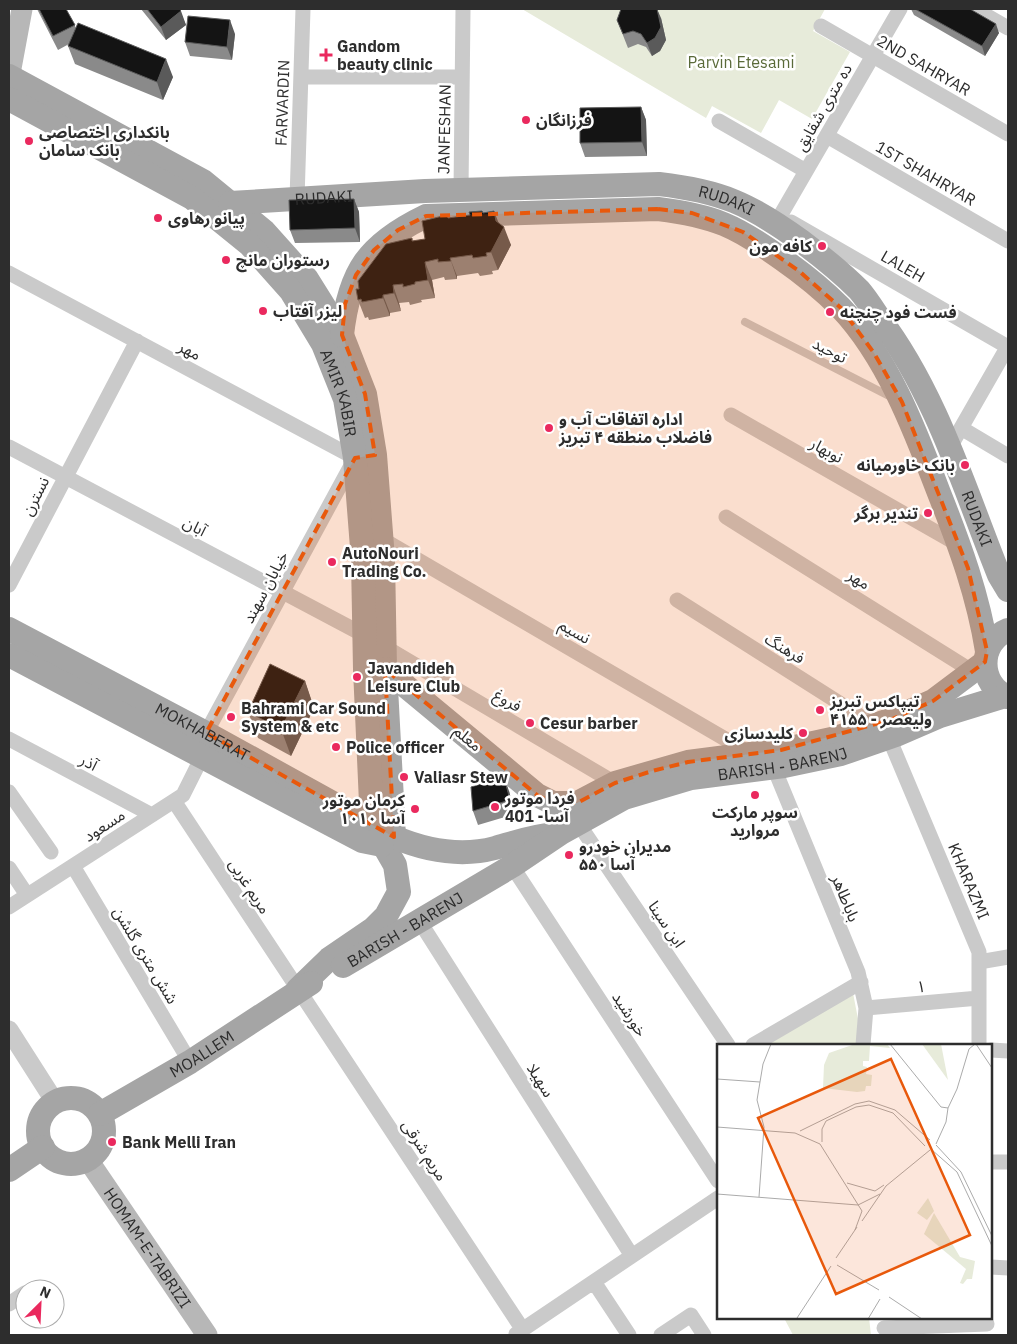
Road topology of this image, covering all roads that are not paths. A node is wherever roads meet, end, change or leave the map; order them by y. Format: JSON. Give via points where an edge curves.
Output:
{"nodes":[{"id":1,"x":22,"y":9,"type":"edge"},
{"id":2,"x":303,"y":9,"type":"edge"},
{"id":3,"x":463,"y":9,"type":"edge"},
{"id":4,"x":900,"y":9,"type":"edge"},
{"id":5,"x":975,"y":9,"type":"edge"},
{"id":6,"x":821,"y":26,"type":"dead end"},
{"id":7,"x":1008,"y":28,"type":"edge"},
{"id":8,"x":873,"y":55,"type":"junction"},
{"id":9,"x":301,"y":77,"type":"junction"},
{"id":10,"x":462,"y":77,"type":"junction"},
{"id":11,"x":9,"y":83,"type":"edge"},
{"id":12,"x":719,"y":122,"type":"dead end"},
{"id":13,"x":1008,"y":134,"type":"edge"},
{"id":14,"x":827,"y":136,"type":"junction"},
{"id":15,"x":806,"y":171,"type":"junction"},
{"id":16,"x":461,"y":190,"type":"junction"},
{"id":17,"x":297,"y":199,"type":"junction"},
{"id":18,"x":230,"y":203,"type":"junction"},
{"id":19,"x":755,"y":211,"type":"junction"},
{"id":20,"x":779,"y":220,"type":"junction"},
{"id":21,"x":743,"y":232,"type":"junction"},
{"id":22,"x":1008,"y":241,"type":"edge"},
{"id":23,"x":9,"y":272,"type":"edge"},
{"id":24,"x":745,"y":322,"type":"dead end"},
{"id":25,"x":342,"y":335,"type":"junction"},
{"id":26,"x":136,"y":341,"type":"junction"},
{"id":27,"x":1008,"y":347,"type":"edge"},
{"id":28,"x":914,"y":372,"type":"junction"},
{"id":29,"x":890,"y":382,"type":"junction"},
{"id":30,"x":902,"y":402,"type":"junction"},
{"id":31,"x":730,"y":415,"type":"dead end"},
{"id":32,"x":961,"y":428,"type":"junction"},
{"id":33,"x":9,"y":447,"type":"edge"},
{"id":34,"x":949,"y":449,"type":"junction"},
{"id":35,"x":1008,"y":456,"type":"edge"},
{"id":36,"x":365,"y":457,"type":"junction"},
{"id":37,"x":64,"y":476,"type":"junction"},
{"id":38,"x":726,"y":517,"type":"dead end"},
{"id":39,"x":382,"y":539,"type":"junction"},
{"id":40,"x":959,"y":544,"type":"junction"},
{"id":41,"x":9,"y":585,"type":"edge"},
{"id":42,"x":1008,"y":590,"type":"edge"},
{"id":43,"x":282,"y":592,"type":"junction"},
{"id":44,"x":677,"y":600,"type":"dead end"},
{"id":45,"x":9,"y":630,"type":"edge"},
{"id":46,"x":1008,"y":630,"type":"edge"},
{"id":47,"x":364,"y":635,"type":"junction"},
{"id":48,"x":9,"y":655,"type":"edge"},
{"id":49,"x":42,"y":660,"type":"junction"},
{"id":50,"x":982,"y":661,"type":"junction"},
{"id":51,"x":378,"y":662,"type":"junction"},
{"id":52,"x":1007,"y":696,"type":"edge"},
{"id":53,"x":881,"y":732,"type":"junction"},
{"id":54,"x":206,"y":733,"type":"junction"},
{"id":55,"x":9,"y":739,"type":"edge"},
{"id":56,"x":750,"y":754,"type":"junction"},
{"id":57,"x":202,"y":757,"type":"junction"},
{"id":58,"x":774,"y":768,"type":"junction"},
{"id":59,"x":614,"y":783,"type":"junction"},
{"id":60,"x":9,"y":792,"type":"edge"},
{"id":61,"x":174,"y":801,"type":"junction"},
{"id":62,"x":152,"y":815,"type":"junction"},
{"id":63,"x":569,"y":828,"type":"junction"},
{"id":64,"x":383,"y":836,"type":"junction"},
{"id":65,"x":52,"y":852,"type":"dead end"},
{"id":66,"x":73,"y":866,"type":"junction"},
{"id":67,"x":512,"y":866,"type":"junction"},
{"id":68,"x":9,"y":868,"type":"edge"},
{"id":69,"x":27,"y":895,"type":"junction"},
{"id":70,"x":9,"y":907,"type":"edge"},
{"id":71,"x":420,"y":922,"type":"junction"},
{"id":72,"x":1008,"y":957,"type":"edge"},
{"id":73,"x":979,"y":962,"type":"junction"},
{"id":74,"x":861,"y":982,"type":"junction"},
{"id":75,"x":298,"y":989,"type":"junction"},
{"id":76,"x":979,"y":998,"type":"junction"},
{"id":77,"x":866,"y":1008,"type":"junction"},
{"id":78,"x":9,"y":1030,"type":"edge"},
{"id":79,"x":727,"y":1044,"type":"edge"},
{"id":80,"x":756,"y":1044,"type":"edge"},
{"id":81,"x":864,"y":1044,"type":"edge"},
{"id":82,"x":979,"y":1044,"type":"edge"},
{"id":83,"x":992,"y":1050,"type":"edge"},
{"id":84,"x":1008,"y":1051,"type":"edge"},
{"id":85,"x":190,"y":1062,"type":"junction"},
{"id":86,"x":55,"y":1102,"type":"junction"},
{"id":87,"x":100,"y":1114,"type":"junction"},
{"id":88,"x":42,"y":1147,"type":"junction"},
{"id":89,"x":88,"y":1160,"type":"junction"},
{"id":90,"x":992,"y":1162,"type":"edge"},
{"id":91,"x":1008,"y":1162,"type":"edge"},
{"id":92,"x":9,"y":1170,"type":"edge"},
{"id":93,"x":717,"y":1179,"type":"edge"},
{"id":94,"x":717,"y":1199,"type":"edge"},
{"id":95,"x":632,"y":1256,"type":"junction"},
{"id":96,"x":992,"y":1267,"type":"edge"},
{"id":97,"x":1008,"y":1268,"type":"edge"},
{"id":98,"x":594,"y":1282,"type":"junction"},
{"id":99,"x":987,"y":1326,"type":"edge"},
{"id":100,"x":884,"y":1327,"type":"edge"},
{"id":101,"x":519,"y":1333,"type":"edge"},
{"id":102,"x":207,"y":1335,"type":"edge"},
{"id":103,"x":629,"y":1335,"type":"edge"},
{"id":104,"x":661,"y":1335,"type":"edge"},
{"id":105,"x":704,"y":1335,"type":"edge"}],
"edges":[{"from":1,"to":11,"type":"main road"},
{"from":2,"to":9,"type":"street","name":"FARVARDIN"},
{"from":3,"to":10,"type":"street","name":"JANFESHAN"},
{"from":4,"to":8,"type":"street","name":"ده متری شقایق"},
{"from":5,"to":7,"type":"street"},
{"from":6,"to":8,"type":"street","name":"2ND SAHRYAR"},
{"from":8,"to":13,"type":"street","name":"2ND SAHRYAR"},
{"from":8,"to":14,"type":"street","name":"ده متری شقایق"},
{"from":9,"to":10,"type":"street"},
{"from":9,"to":17,"type":"street","name":"FARVARDIN"},
{"from":10,"to":16,"type":"street","name":"JANFESHAN"},
{"from":11,"to":18,"type":"main road","name":"AMIR KABIR","via":[[203,181]]},
{"from":11,"to":36,"type":"main road","name":"AMIR KABIR","via":[[192,198],[250,245],[291,292],[324,344]]},
{"from":12,"to":15,"type":"street"},
{"from":14,"to":15,"type":"street","name":"ده متری شقایق"},
{"from":14,"to":22,"type":"street","name":"1ST SHAHRYAR"},
{"from":15,"to":20,"type":"street","name":"ده متری شقایق"},
{"from":16,"to":17,"type":"main road","name":"RUDAKI"},
{"from":16,"to":19,"type":"main road","name":"RUDAKI","via":[[659,184],[697,189]]},
{"from":17,"to":18,"type":"main road","name":"RUDAKI"},
{"from":18,"to":25,"type":"main road","name":"AMIR KABIR","via":[[264,231],[307,279]]},
{"from":19,"to":20,"type":"main road","name":"RUDAKI"},
{"from":19,"to":21,"type":"main road"},
{"from":20,"to":27,"type":"street","name":"LALEH"},
{"from":20,"to":28,"type":"main road","name":"RUDAKI","via":[[859,291],[895,339]]},
{"from":21,"to":25,"type":"main road","name":"RUDAKI","via":[[692,213],[658,209],[426,216],[398,230],[374,250],[356,275],[345,304]]},
{"from":21,"to":29,"type":"main road","name":"RUDAKI","via":[[799,271],[841,308],[874,352]]},
{"from":23,"to":26,"type":"street","name":"مهر"},
{"from":24,"to":30,"type":"lane","name":"توحید"},
{"from":25,"to":36,"type":"main road","name":"AMIR KABIR","via":[[365,394]]},
{"from":26,"to":36,"type":"street","name":"مهر"},
{"from":26,"to":37,"type":"street","name":"نسترن"},
{"from":27,"to":32,"type":"street"},
{"from":28,"to":29,"type":"main road"},
{"from":28,"to":34,"type":"main road","name":"RUDAKI"},
{"from":29,"to":30,"type":"main road","name":"RUDAKI"},
{"from":30,"to":40,"type":"main road","name":"RUDAKI"},
{"from":31,"to":40,"type":"street","name":"نوبهار"},
{"from":32,"to":34,"type":"street"},
{"from":32,"to":35,"type":"street"},
{"from":33,"to":37,"type":"street","name":"آبان"},
{"from":34,"to":42,"type":"main road","name":"RUDAKI"},
{"from":36,"to":39,"type":"main road","name":"AMIR KABIR"},
{"from":36,"to":43,"type":"street","name":"خیابان سهند"},
{"from":36,"to":47,"type":"main road","name":"AMIR KABIR"},
{"from":37,"to":41,"type":"street","name":"نسترن"},
{"from":37,"to":43,"type":"street","name":"آبان"},
{"from":38,"to":50,"type":"street","name":"مهر"},
{"from":39,"to":51,"type":"main road","name":"AMIR KABIR"},
{"from":39,"to":56,"type":"street","name":"نسیم"},
{"from":40,"to":50,"type":"main road","name":"RUDAKI","via":[[968,568]]},
{"from":43,"to":47,"type":"street","name":"آبان"},
{"from":43,"to":54,"type":"street","name":"خیابان سهند"},
{"from":44,"to":53,"type":"street","name":"فرهنگ"},
{"from":45,"to":49,"type":"main road","name":"MOKHABERAT"},
{"from":46,"to":50,"type":"main road","name":"BARISH - BARENJ","via":[[998,636]]},
{"from":47,"to":51,"type":"main road","name":"AMIR KABIR"},
{"from":48,"to":49,"type":"main road","name":"MOKHABERAT"},
{"from":49,"to":54,"type":"main road","name":"MOKHABERAT"},
{"from":49,"to":57,"type":"main road","name":"MOKHABERAT"},
{"from":50,"to":52,"type":"main road","name":"RUDAKI","via":[[992,685]]},
{"from":50,"to":53,"type":"main road","name":"BARISH - BARENJ","via":[[933,701]]},
{"from":51,"to":59,"type":"street","name":"فروغ"},
{"from":51,"to":59,"type":"main road","name":"معلم","via":[[537,795],[553,802],[577,803]]},
{"from":51,"to":64,"type":"main road"},
{"from":52,"to":53,"type":"main road","name":"BARISH - BARENJ"},
{"from":53,"to":56,"type":"main road","name":"BARISH - BARENJ"},
{"from":53,"to":58,"type":"main road","name":"BARISH - BARENJ","via":[[841,754]]},
{"from":53,"to":73,"type":"street","name":"KHARAZMI","via":[[979,952]]},
{"from":54,"to":64,"type":"main road","name":"MOKHABERAT"},
{"from":55,"to":62,"type":"street","name":"آذر"},
{"from":56,"to":59,"type":"main road","name":"BARISH - BARENJ","via":[[688,762]]},
{"from":57,"to":61,"type":"street","name":"مسعود","via":[[183,795]]},
{"from":57,"to":64,"type":"main road","name":"MOKHABERAT","via":[[362,841]]},
{"from":58,"to":63,"type":"main road","name":"BARISH - BARENJ","via":[[691,778],[657,787],[624,798]]},
{"from":58,"to":74,"type":"street","name":"باباطاهر"},
{"from":60,"to":65,"type":"street"},
{"from":61,"to":62,"type":"street","name":"مسعود"},
{"from":61,"to":75,"type":"street","name":"مریم غربی"},
{"from":62,"to":66,"type":"street","name":"مسعود"},
{"from":63,"to":64,"type":"main road","name":"BARISH - BARENJ","via":[[467,852],[434,850]]},
{"from":63,"to":67,"type":"main road","name":"BARISH - BARENJ"},
{"from":63,"to":79,"type":"street","name":"ابن سینا"},
{"from":64,"to":75,"type":"main road","via":[[397,877],[399,892],[394,905],[373,930],[329,959]]},
{"from":66,"to":69,"type":"street","name":"مسعود"},
{"from":66,"to":85,"type":"street","name":"شش متری گلشن"},
{"from":67,"to":71,"type":"main road","name":"BARISH - BARENJ"},
{"from":67,"to":93,"type":"street","name":"خورشید"},
{"from":68,"to":69,"type":"street"},
{"from":69,"to":70,"type":"street","name":"مسعود"},
{"from":71,"to":75,"type":"main road","name":"BARISH - BARENJ","via":[[360,958]]},
{"from":71,"to":95,"type":"street","name":"سهیلا"},
{"from":72,"to":73,"type":"street"},
{"from":73,"to":76,"type":"street","name":"KHARAZMI"},
{"from":74,"to":77,"type":"street","name":"باباطاهر"},
{"from":74,"to":80,"type":"street"},
{"from":75,"to":85,"type":"main road","name":"MOALLEM"},
{"from":75,"to":101,"type":"street","name":"مریم شرقی"},
{"from":76,"to":77,"type":"street","name":"۱"},
{"from":76,"to":82,"type":"street","name":"KHARAZMI"},
{"from":77,"to":81,"type":"street","name":"باباطاهر"},
{"from":78,"to":86,"type":"street"},
{"from":83,"to":84,"type":"street"},
{"from":85,"to":87,"type":"main road","name":"MOALLEM"},
{"from":86,"to":87,"type":"main road","via":[[80,1099]]},
{"from":86,"to":88,"type":"main road","via":[[39,1122]]},
{"from":87,"to":89,"type":"main road","via":[[104,1122],[104,1140]]},
{"from":88,"to":89,"type":"main road","via":[[63,1163]]},
{"from":88,"to":92,"type":"main road"},
{"from":89,"to":102,"type":"main road","name":"HOMAM-E-TABRIZI"},
{"from":90,"to":91,"type":"street"},
{"from":94,"to":95,"type":"street"},
{"from":95,"to":98,"type":"street"},
{"from":96,"to":97,"type":"street"},
{"from":98,"to":101,"type":"street"},
{"from":98,"to":103,"type":"street"},
{"from":99,"to":100,"type":"street"},
{"from":104,"to":105,"type":"street","via":[[691,1315]]}]}
